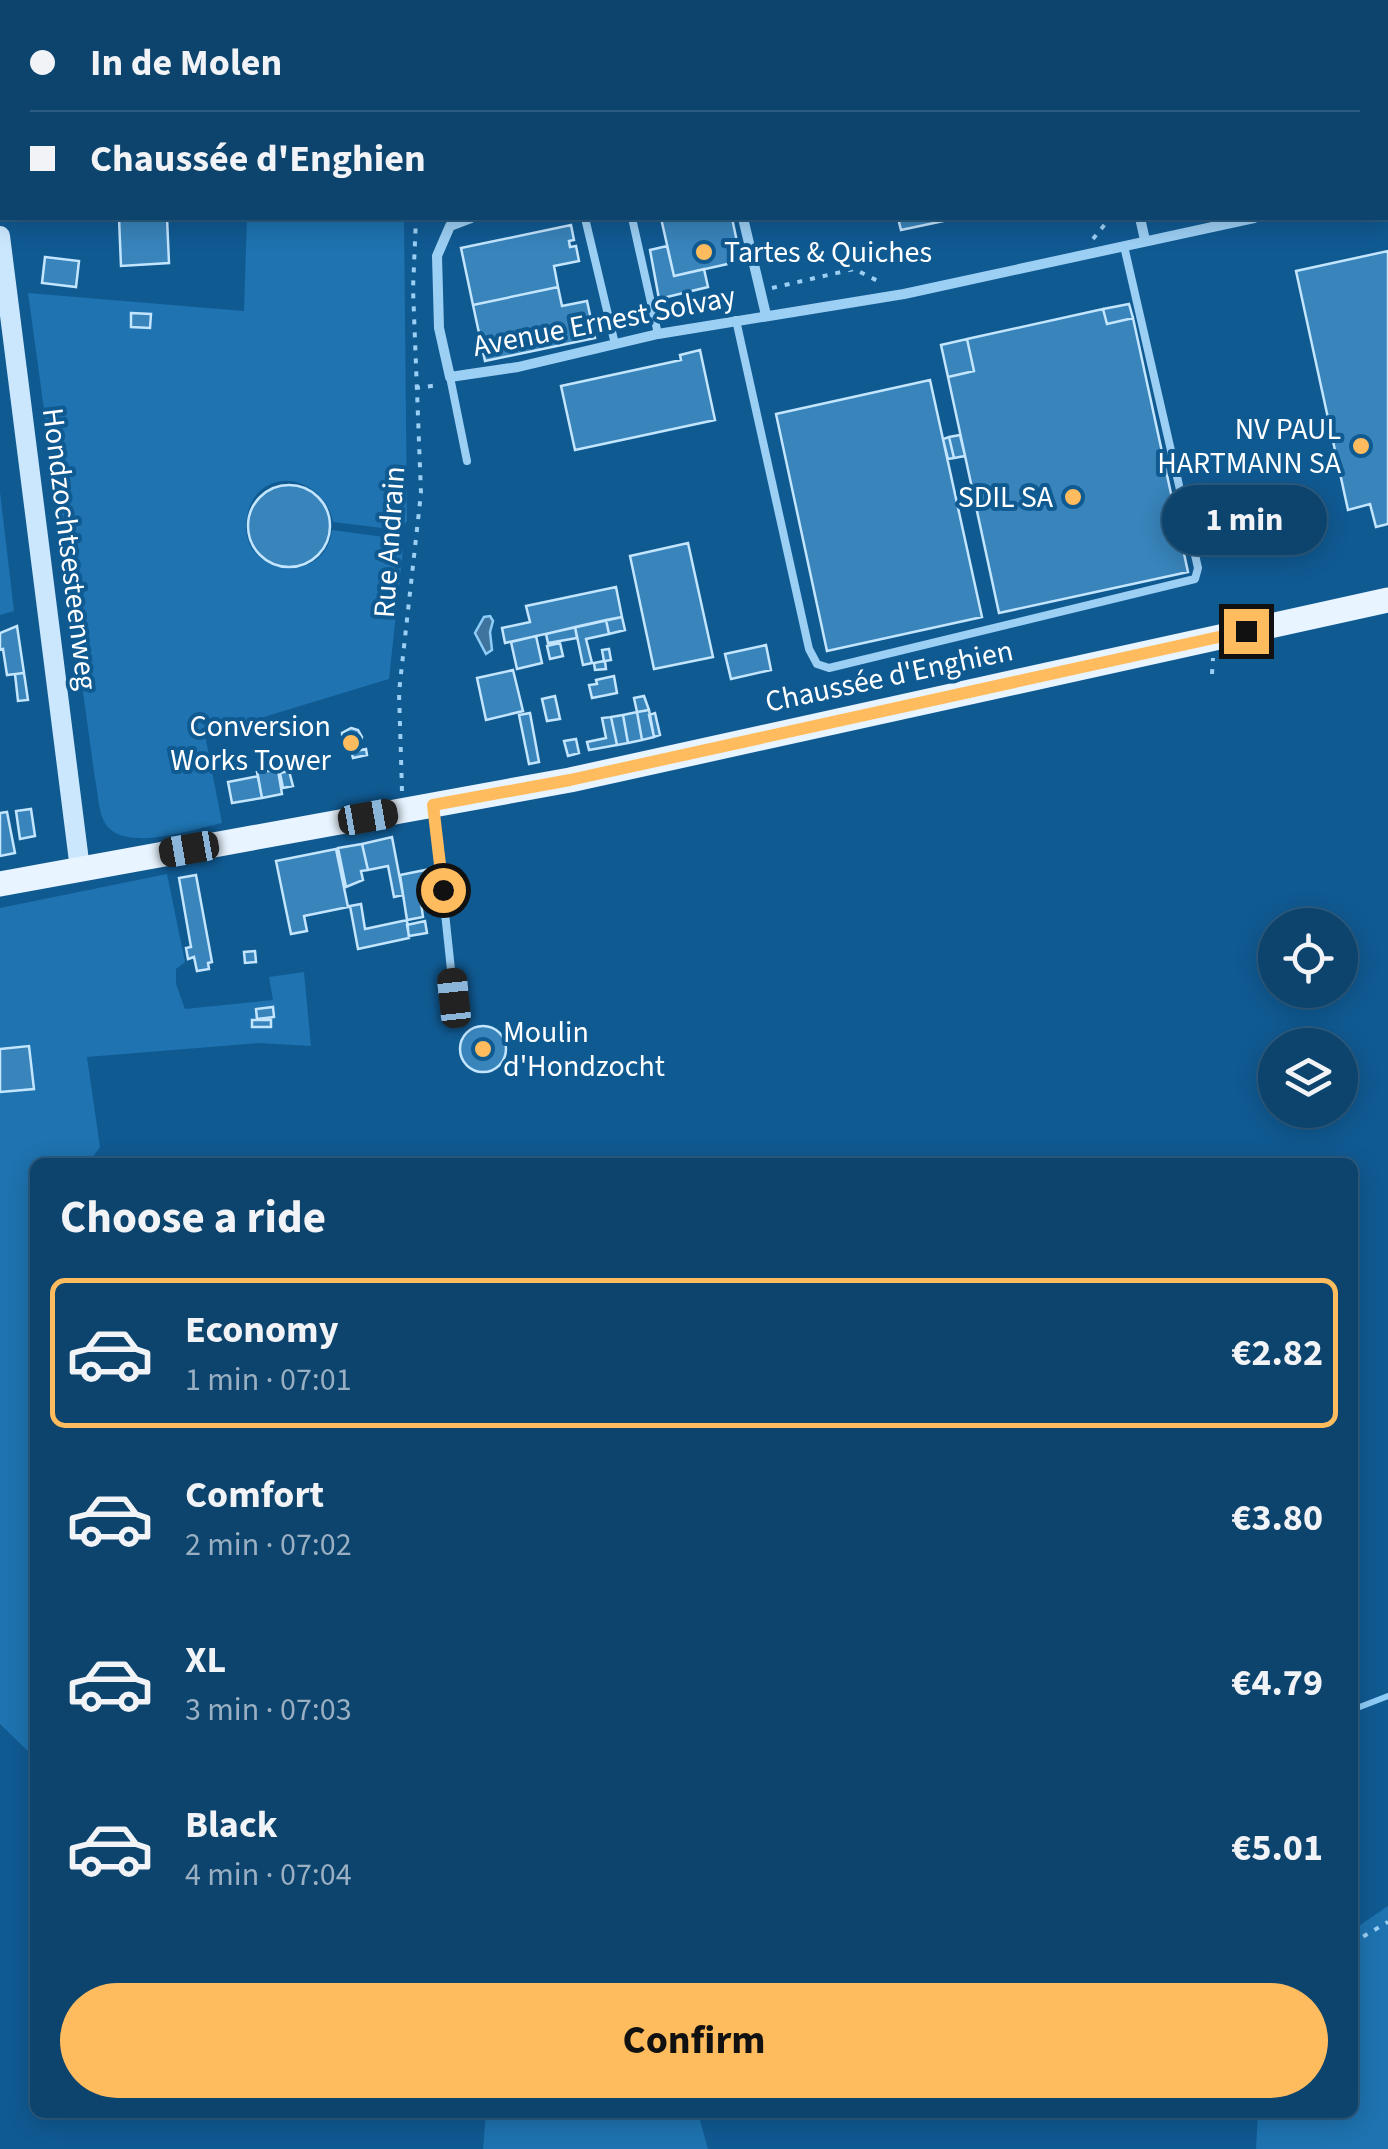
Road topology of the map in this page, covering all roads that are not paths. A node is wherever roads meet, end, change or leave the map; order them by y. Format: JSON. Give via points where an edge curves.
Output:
{"nodes":[{"id":1,"x":464,"y":220,"type":"edge"},
{"id":2,"x":586,"y":220,"type":"edge"},
{"id":3,"x":632,"y":220,"type":"edge"},
{"id":4,"x":743,"y":220,"type":"edge"},
{"id":5,"x":1140,"y":220,"type":"edge"},
{"id":6,"x":1244,"y":220,"type":"edge"},
{"id":7,"x":0,"y":236,"type":"edge"},
{"id":8,"x":1145,"y":240,"type":"junction"},
{"id":9,"x":1124,"y":245,"type":"junction"},
{"id":10,"x":766,"y":315,"type":"junction"},
{"id":11,"x":736,"y":320,"type":"junction"},
{"id":12,"x":658,"y":334,"type":"junction"},
{"id":13,"x":614,"y":344,"type":"junction"},
{"id":14,"x":450,"y":380,"type":"junction"},
{"id":15,"x":467,"y":461,"type":"dead end"},
{"id":16,"x":1388,"y":600,"type":"edge"},
{"id":17,"x":433,"y":805,"type":"junction"},
{"id":18,"x":80,"y":869,"type":"junction"},
{"id":19,"x":0,"y":884,"type":"edge"},
{"id":20,"x":454,"y":998,"type":"dead end"}],
"edges":[{"from":1,"to":14,"type":"street","name":"Avenue Ernest Solvay","via":[[450,226],[436,256],[439,328]]},
{"from":2,"to":13,"type":"lane"},
{"from":3,"to":12,"type":"lane"},
{"from":4,"to":10,"type":"street","name":"Avenue Ernest Solvay"},
{"from":5,"to":8,"type":"street"},
{"from":6,"to":8,"type":"street","name":"Avenue Ernest Solvay"},
{"from":7,"to":18,"type":"main road","name":"Hondzochtsesteenweg"},
{"from":8,"to":9,"type":"street","name":"Avenue Ernest Solvay"},
{"from":9,"to":10,"type":"street","name":"Avenue Ernest Solvay","via":[[904,294]]},
{"from":9,"to":11,"type":"lane","via":[[1196,579],[830,668],[817,664],[810,650]]},
{"from":10,"to":11,"type":"street","name":"Avenue Ernest Solvay"},
{"from":11,"to":12,"type":"street","name":"Avenue Ernest Solvay"},
{"from":12,"to":13,"type":"street","name":"Avenue Ernest Solvay"},
{"from":13,"to":14,"type":"street","name":"Avenue Ernest Solvay"},
{"from":14,"to":15,"type":"lane"},
{"from":16,"to":17,"type":"main road","name":"Chaussée d'Enghien"},
{"from":17,"to":18,"type":"main road","name":"Chaussée d'Enghien"},
{"from":17,"to":20,"type":"lane"},
{"from":18,"to":19,"type":"main road","name":"Chaussée d'Enghien"}]}
